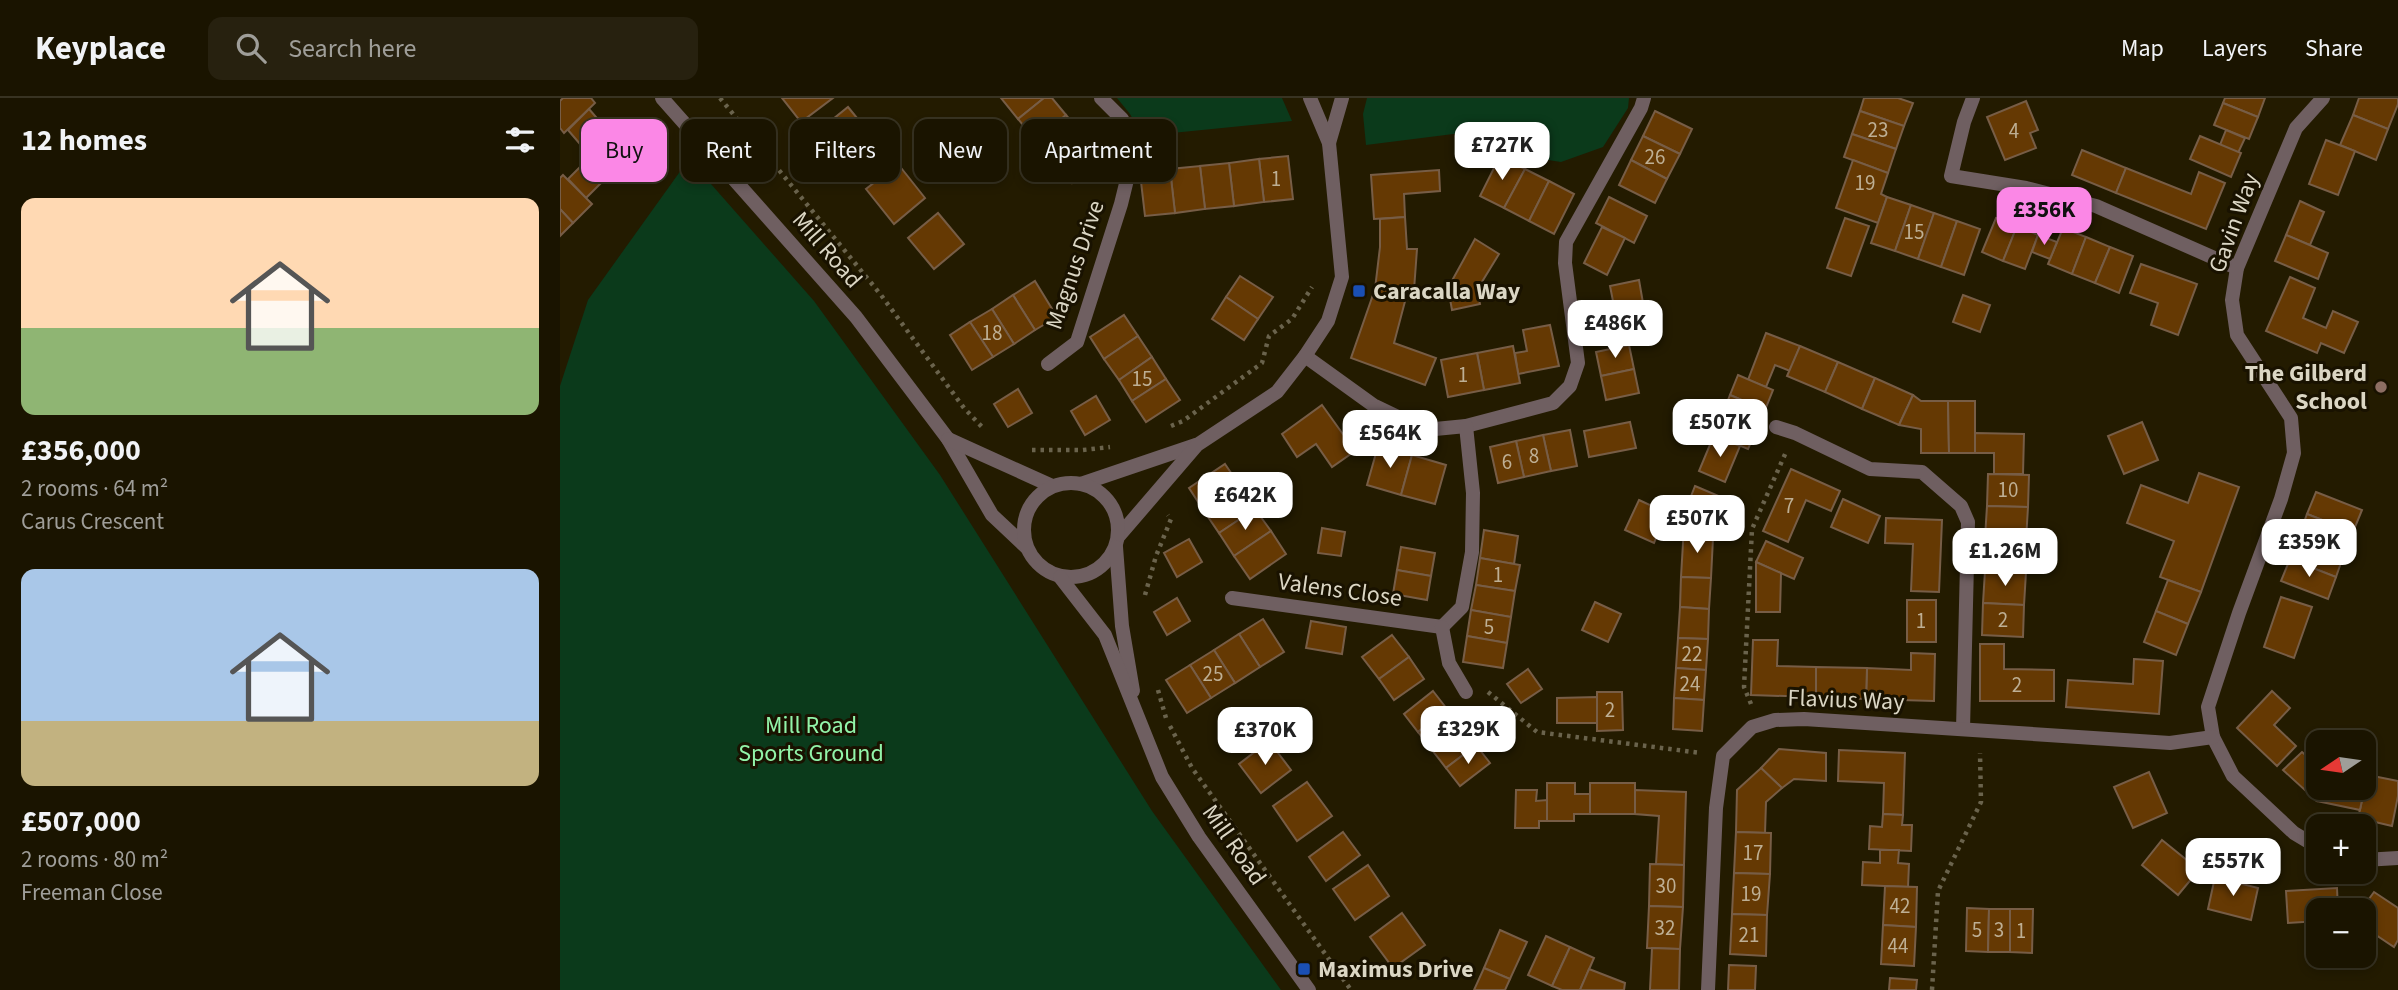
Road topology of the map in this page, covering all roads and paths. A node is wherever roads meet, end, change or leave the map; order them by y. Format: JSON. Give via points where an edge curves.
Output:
{"nodes":[{"id":1,"x":662,"y":98,"type":"edge"},
{"id":2,"x":720,"y":98,"type":"edge"},
{"id":3,"x":1101,"y":98,"type":"edge"},
{"id":4,"x":1310,"y":98,"type":"edge"},
{"id":5,"x":1342,"y":98,"type":"edge"},
{"id":6,"x":1644,"y":98,"type":"edge"},
{"id":7,"x":1973,"y":98,"type":"edge"},
{"id":8,"x":2323,"y":98,"type":"edge"},
{"id":9,"x":1329,"y":143,"type":"junction"},
{"id":10,"x":2237,"y":268,"type":"junction"},
{"id":11,"x":1318,"y":278,"type":"dead end"},
{"id":12,"x":1305,"y":356,"type":"junction"},
{"id":13,"x":1048,"y":364,"type":"dead end"},
{"id":14,"x":1466,"y":426,"type":"junction"},
{"id":15,"x":1776,"y":427,"type":"dead end"},
{"id":16,"x":986,"y":430,"type":"dead end"},
{"id":17,"x":1160,"y":431,"type":"dead end"},
{"id":18,"x":1795,"y":433,"type":"junction"},
{"id":19,"x":948,"y":439,"type":"junction"},
{"id":20,"x":1197,"y":445,"type":"junction"},
{"id":21,"x":1030,"y":450,"type":"dead end"},
{"id":22,"x":1135,"y":464,"type":"junction"},
{"id":23,"x":1081,"y":484,"type":"junction"},
{"id":24,"x":1052,"y":486,"type":"junction"},
{"id":25,"x":1153,"y":496,"type":"junction"},
{"id":26,"x":1117,"y":541,"type":"junction"},
{"id":27,"x":1026,"y":547,"type":"junction"},
{"id":28,"x":1060,"y":577,"type":"junction"},
{"id":29,"x":1144,"y":598,"type":"dead end"},
{"id":30,"x":1232,"y":598,"type":"dead end"},
{"id":31,"x":1442,"y":627,"type":"junction"},
{"id":32,"x":1157,"y":686,"type":"dead end"},
{"id":33,"x":1466,"y":692,"type":"joint"},
{"id":34,"x":1138,"y":718,"type":"junction"},
{"id":35,"x":1759,"y":724,"type":"junction"},
{"id":36,"x":1963,"y":729,"type":"junction"},
{"id":37,"x":1980,"y":731,"type":"junction"},
{"id":38,"x":2213,"y":737,"type":"junction"},
{"id":39,"x":1723,"y":756,"type":"junction"},
{"id":40,"x":2306,"y":840,"type":"edge"},
{"id":41,"x":2398,"y":858,"type":"edge"},
{"id":42,"x":2376,"y":859,"type":"edge"},
{"id":43,"x":1309,"y":990,"type":"edge"},
{"id":44,"x":1351,"y":990,"type":"edge"},
{"id":45,"x":1708,"y":990,"type":"edge"},
{"id":46,"x":1932,"y":990,"type":"edge"}],
"edges":[{"from":1,"to":19,"type":"street","name":"Mill Road","via":[[856,317]]},
{"from":2,"to":16,"type":"path"},
{"from":3,"to":13,"type":"street","name":"Magnus Drive","via":[[1122,119],[1135,148],[1077,342]]},
{"from":4,"to":9,"type":"street"},
{"from":5,"to":9,"type":"street"},
{"from":6,"to":14,"type":"street","via":[[1566,243],[1564,263],[1578,363],[1570,386],[1553,403]]},
{"from":7,"to":10,"type":"street","via":[[1951,176],[2096,206]]},
{"from":8,"to":10,"type":"street","name":"Gavin Way","via":[[2296,128]]},
{"from":9,"to":12,"type":"street","via":[[1342,277],[1328,321]]},
{"from":10,"to":38,"type":"street","name":"Gavin Way","via":[[2232,300],[2237,335],[2291,418],[2294,453],[2207,706]]},
{"from":11,"to":17,"type":"path","via":[[1292,319],[1269,337],[1262,363],[1183,421]]},
{"from":12,"to":14,"type":"street","via":[[1373,405],[1425,430]]},
{"from":12,"to":20,"type":"street","via":[[1277,391]]},
{"from":14,"to":31,"type":"street","via":[[1473,493],[1472,552],[1462,607]]},
{"from":15,"to":18,"type":"street"},
{"from":18,"to":35,"type":"path","via":[[1752,529],[1744,687]]},
{"from":18,"to":36,"type":"street","via":[[1870,469],[1922,472],[1961,506],[1968,522]]},
{"from":19,"to":24,"type":"street","name":"Mill Road"},
{"from":19,"to":27,"type":"street","name":"Mill Road","via":[[992,514]]},
{"from":20,"to":22,"type":"street"},
{"from":20,"to":25,"type":"street"},
{"from":21,"to":22,"type":"path","via":[[1125,446]]},
{"from":22,"to":23,"type":"street"},
{"from":23,"to":24,"type":"street"},
{"from":23,"to":26,"type":"street","via":[[1109,501],[1116,516]]},
{"from":24,"to":27,"type":"street","via":[[1028,508],[1023,531]]},
{"from":25,"to":26,"type":"street"},
{"from":25,"to":29,"type":"path","via":[[1171,519]]},
{"from":26,"to":28,"type":"street","via":[[1108,561],[1096,571]]},
{"from":26,"to":34,"type":"street","name":"Mill Road","via":[[1122,626]]},
{"from":27,"to":28,"type":"street","via":[[1039,566]]},
{"from":28,"to":34,"type":"street","name":"Mill Road","via":[[1105,635]]},
{"from":30,"to":31,"type":"street","name":"Valens Close"},
{"from":31,"to":33,"type":"street","via":[[1449,663]]},
{"from":32,"to":44,"type":"path","via":[[1168,722],[1192,768]]},
{"from":33,"to":39,"type":"path","via":[[1488,692],[1537,732]]},
{"from":34,"to":43,"type":"street","name":"Mill Road","via":[[1162,778]]},
{"from":35,"to":36,"type":"street","name":"Flavius Way","via":[[1804,719]]},
{"from":35,"to":39,"type":"street","name":"Flavius Way"},
{"from":36,"to":37,"type":"street","name":"Flavius Way"},
{"from":37,"to":38,"type":"street","name":"Flavius Way","via":[[2170,743]]},
{"from":37,"to":46,"type":"path","via":[[1981,802],[1938,891]]},
{"from":38,"to":40,"type":"street","name":"Gavin Way","via":[[2232,776]]},
{"from":39,"to":45,"type":"street","via":[[1716,808]]},
{"from":41,"to":42,"type":"street"}]}
